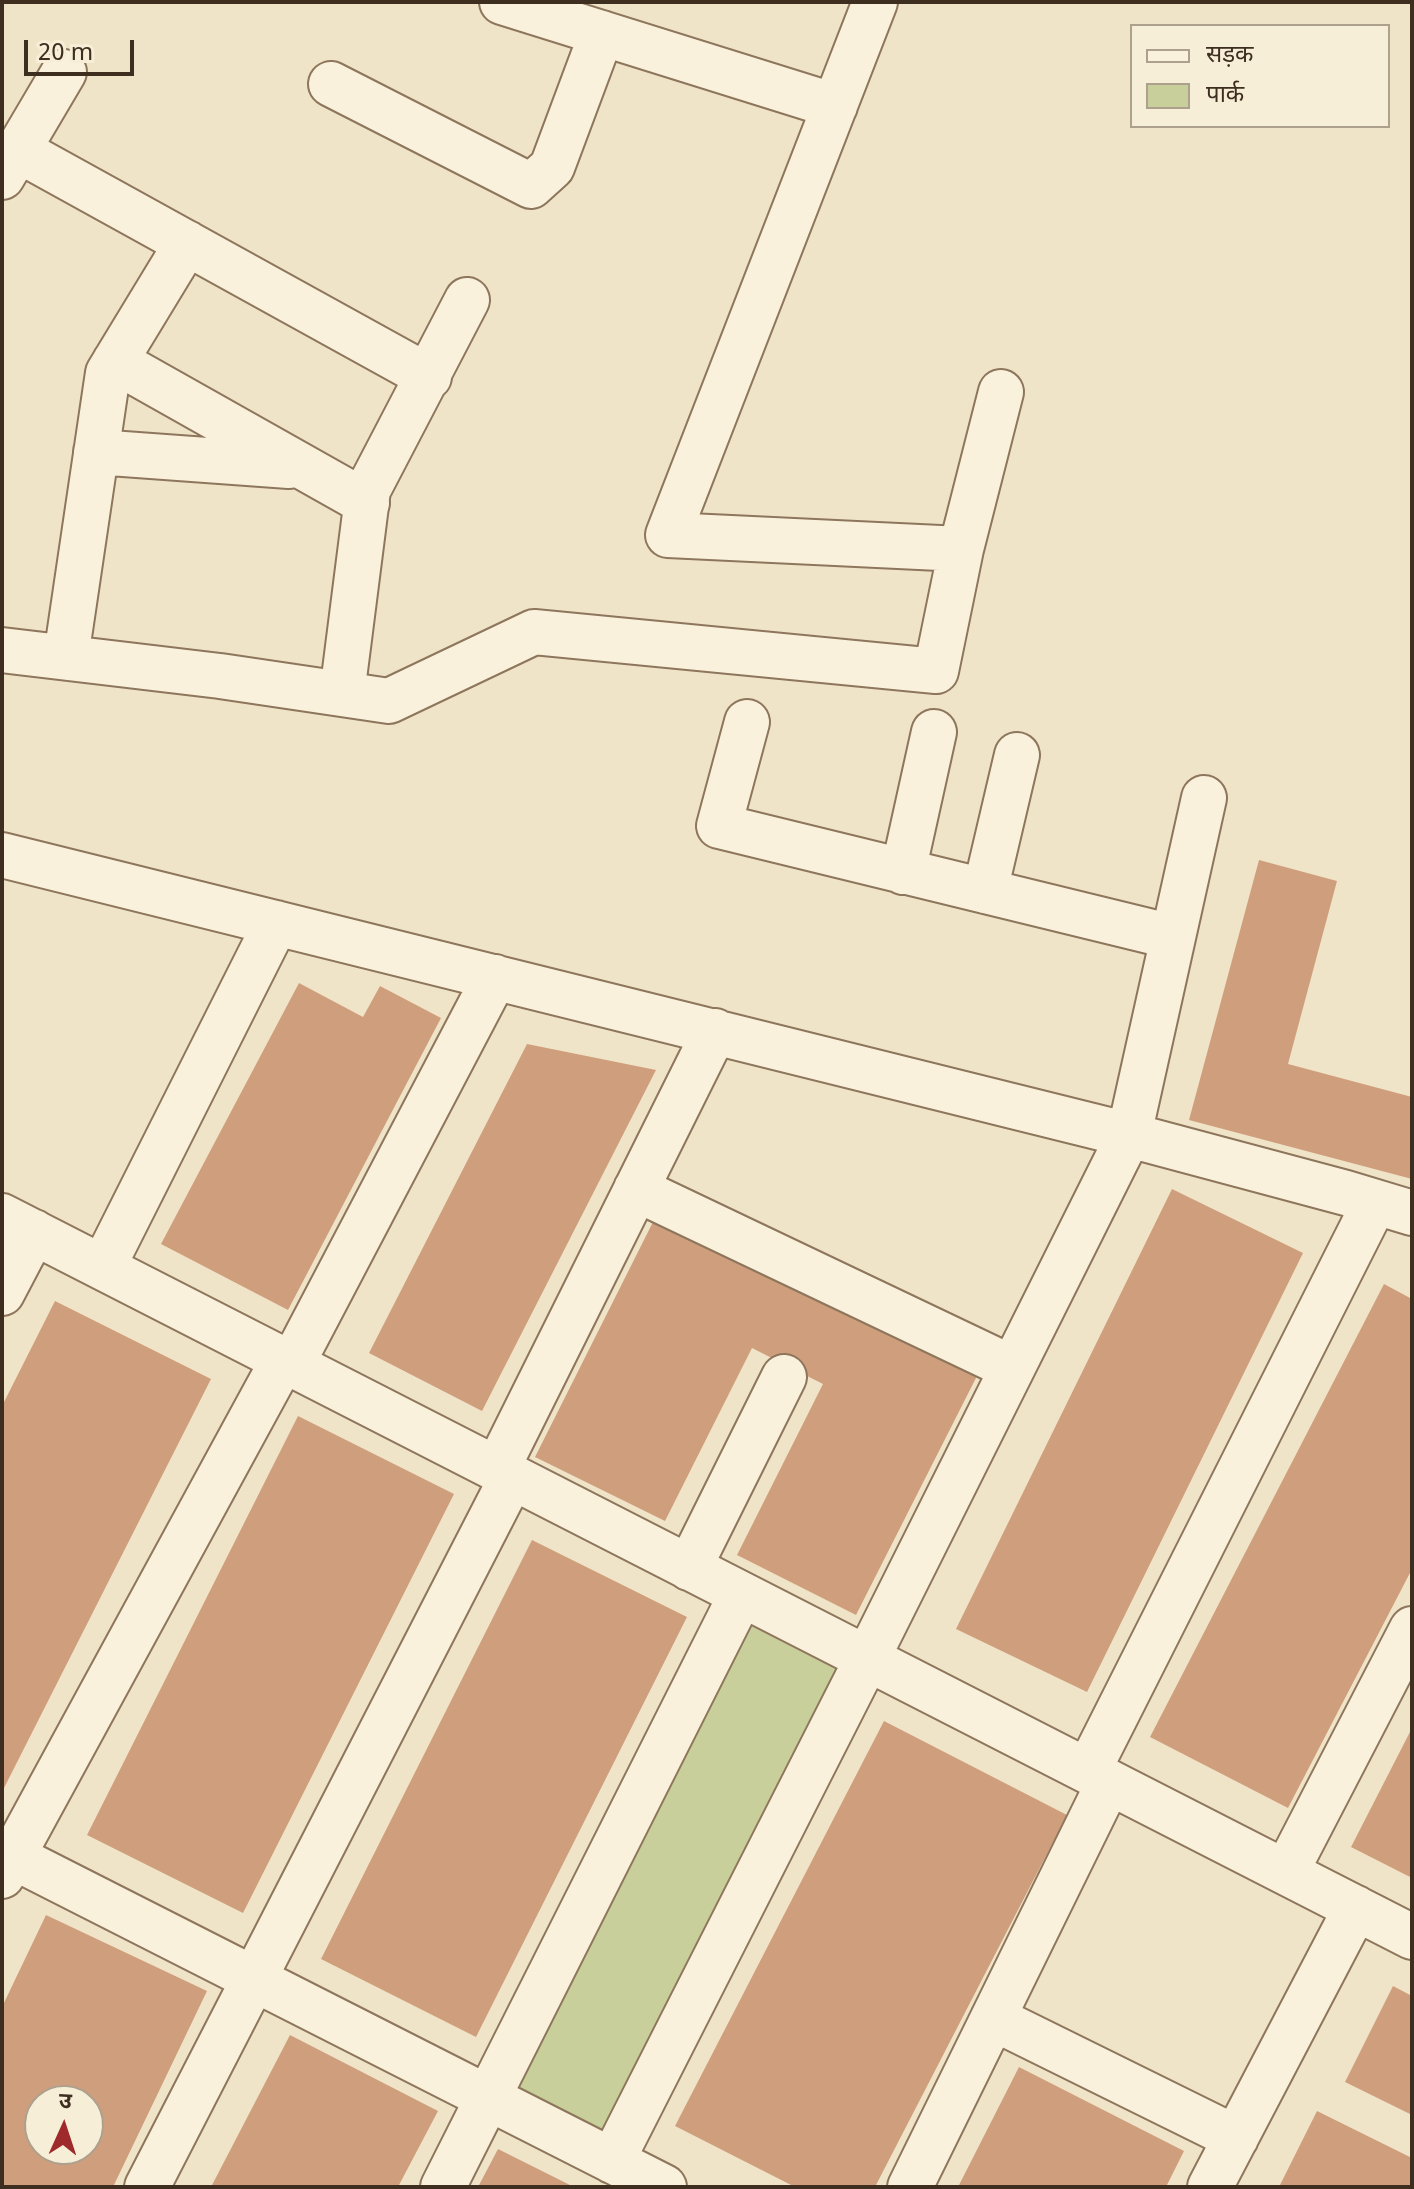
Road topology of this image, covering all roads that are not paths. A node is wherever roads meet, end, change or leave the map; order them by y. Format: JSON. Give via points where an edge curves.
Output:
{"nodes":[{"id":1,"x":502,"y":2,"type":"edge"},
{"id":2,"x":875,"y":2,"type":"edge"},
{"id":3,"x":602,"y":33,"type":"junction"},
{"id":4,"x":64,"y":72,"type":"dead end"},
{"id":5,"x":331,"y":84,"type":"dead end"},
{"id":6,"x":835,"y":106,"type":"junction"},
{"id":7,"x":10,"y":164,"type":"edge"},
{"id":8,"x":187,"y":243,"type":"junction"},
{"id":9,"x":467,"y":300,"type":"dead end"},
{"id":10,"x":115,"y":361,"type":"junction"},
{"id":11,"x":429,"y":377,"type":"junction"},
{"id":12,"x":1001,"y":392,"type":"dead end"},
{"id":13,"x":96,"y":452,"type":"junction"},
{"id":14,"x":302,"y":467,"type":"junction"},
{"id":15,"x":367,"y":503,"type":"junction"},
{"id":16,"x":961,"y":549,"type":"junction"},
{"id":17,"x":2,"y":650,"type":"edge"},
{"id":18,"x":66,"y":657,"type":"junction"},
{"id":19,"x":342,"y":694,"type":"junction"},
{"id":20,"x":747,"y":722,"type":"dead end"},
{"id":21,"x":934,"y":732,"type":"dead end"},
{"id":22,"x":1017,"y":755,"type":"dead end"},
{"id":23,"x":1204,"y":798,"type":"dead end"},
{"id":24,"x":2,"y":855,"type":"edge"},
{"id":25,"x":903,"y":872,"type":"junction"},
{"id":26,"x":985,"y":891,"type":"junction"},
{"id":27,"x":276,"y":923,"type":"junction"},
{"id":28,"x":1173,"y":937,"type":"junction"},
{"id":29,"x":495,"y":977,"type":"junction"},
{"id":30,"x":715,"y":1031,"type":"junction"},
{"id":31,"x":1129,"y":1135,"type":"junction"},
{"id":32,"x":636,"y":1189,"type":"junction"},
{"id":33,"x":1393,"y":1207,"type":"edge"},
{"id":34,"x":18,"y":1224,"type":"edge"},
{"id":35,"x":103,"y":1267,"type":"junction"},
{"id":36,"x":2,"y":1293,"type":"edge"},
{"id":37,"x":288,"y":1362,"type":"junction"},
{"id":38,"x":1012,"y":1368,"type":"junction"},
{"id":39,"x":784,"y":1377,"type":"dead end"},
{"id":40,"x":505,"y":1473,"type":"junction"},
{"id":41,"x":689,"y":1568,"type":"junction"},
{"id":42,"x":741,"y":1595,"type":"junction"},
{"id":43,"x":1412,"y":1629,"type":"edge"},
{"id":44,"x":867,"y":1659,"type":"junction"},
{"id":45,"x":1098,"y":1777,"type":"junction"},
{"id":46,"x":5,"y":1861,"type":"edge"},
{"id":47,"x":1286,"y":1872,"type":"junction"},
{"id":48,"x":1356,"y":1908,"type":"junction"},
{"id":49,"x":1412,"y":1937,"type":"edge"},
{"id":50,"x":253,"y":1978,"type":"junction"},
{"id":51,"x":993,"y":2018,"type":"junction"},
{"id":52,"x":489,"y":2098,"type":"junction"},
{"id":53,"x":1236,"y":2138,"type":"junction"},
{"id":54,"x":612,"y":2161,"type":"junction"},
{"id":55,"x":147,"y":2187,"type":"edge"},
{"id":56,"x":443,"y":2187,"type":"edge"},
{"id":57,"x":664,"y":2187,"type":"edge"},
{"id":58,"x":910,"y":2187,"type":"edge"},
{"id":59,"x":1210,"y":2187,"type":"edge"}],
"edges":[{"from":1,"to":3,"type":"street"},
{"from":2,"to":6,"type":"street"},
{"from":3,"to":5,"type":"street","via":[[552,167],[531,186]]},
{"from":3,"to":6,"type":"street"},
{"from":4,"to":7,"type":"street"},
{"from":6,"to":16,"type":"street","via":[[668,535]]},
{"from":7,"to":8,"type":"street"},
{"from":8,"to":10,"type":"street"},
{"from":8,"to":11,"type":"street"},
{"from":9,"to":11,"type":"street"},
{"from":10,"to":13,"type":"street","via":[[108,373]]},
{"from":10,"to":14,"type":"street"},
{"from":11,"to":15,"type":"street","via":[[368,490]]},
{"from":12,"to":16,"type":"street"},
{"from":13,"to":14,"type":"street"},
{"from":13,"to":18,"type":"street"},
{"from":14,"to":15,"type":"street"},
{"from":15,"to":19,"type":"street"},
{"from":16,"to":19,"type":"street","via":[[936,671],[534,632],[389,701]]},
{"from":17,"to":18,"type":"street"},
{"from":18,"to":19,"type":"street"},
{"from":20,"to":25,"type":"street","via":[[719,826]]},
{"from":21,"to":25,"type":"street"},
{"from":22,"to":26,"type":"street"},
{"from":23,"to":28,"type":"street"},
{"from":24,"to":27,"type":"street"},
{"from":25,"to":26,"type":"street"},
{"from":26,"to":28,"type":"street"},
{"from":27,"to":29,"type":"street"},
{"from":27,"to":35,"type":"street"},
{"from":28,"to":31,"type":"street"},
{"from":29,"to":30,"type":"street"},
{"from":29,"to":37,"type":"street"},
{"from":30,"to":31,"type":"street"},
{"from":30,"to":32,"type":"street"},
{"from":31,"to":33,"type":"street"},
{"from":31,"to":38,"type":"street"},
{"from":32,"to":38,"type":"street"},
{"from":32,"to":40,"type":"street"},
{"from":33,"to":45,"type":"street"},
{"from":34,"to":35,"type":"street"},
{"from":34,"to":36,"type":"street"},
{"from":35,"to":37,"type":"street"},
{"from":37,"to":40,"type":"street"},
{"from":37,"to":46,"type":"street"},
{"from":38,"to":44,"type":"street"},
{"from":39,"to":41,"type":"street"},
{"from":40,"to":41,"type":"street"},
{"from":40,"to":50,"type":"street"},
{"from":41,"to":42,"type":"street"},
{"from":42,"to":44,"type":"street"},
{"from":42,"to":52,"type":"street"},
{"from":43,"to":47,"type":"street"},
{"from":44,"to":45,"type":"street"},
{"from":44,"to":54,"type":"street"},
{"from":45,"to":47,"type":"street"},
{"from":45,"to":51,"type":"street"},
{"from":46,"to":50,"type":"street"},
{"from":47,"to":48,"type":"street"},
{"from":48,"to":49,"type":"street"},
{"from":48,"to":53,"type":"street"},
{"from":50,"to":52,"type":"street"},
{"from":50,"to":55,"type":"street"},
{"from":51,"to":53,"type":"street"},
{"from":51,"to":58,"type":"street"},
{"from":52,"to":54,"type":"street"},
{"from":52,"to":56,"type":"street"},
{"from":53,"to":59,"type":"street"},
{"from":54,"to":57,"type":"street"}]}
